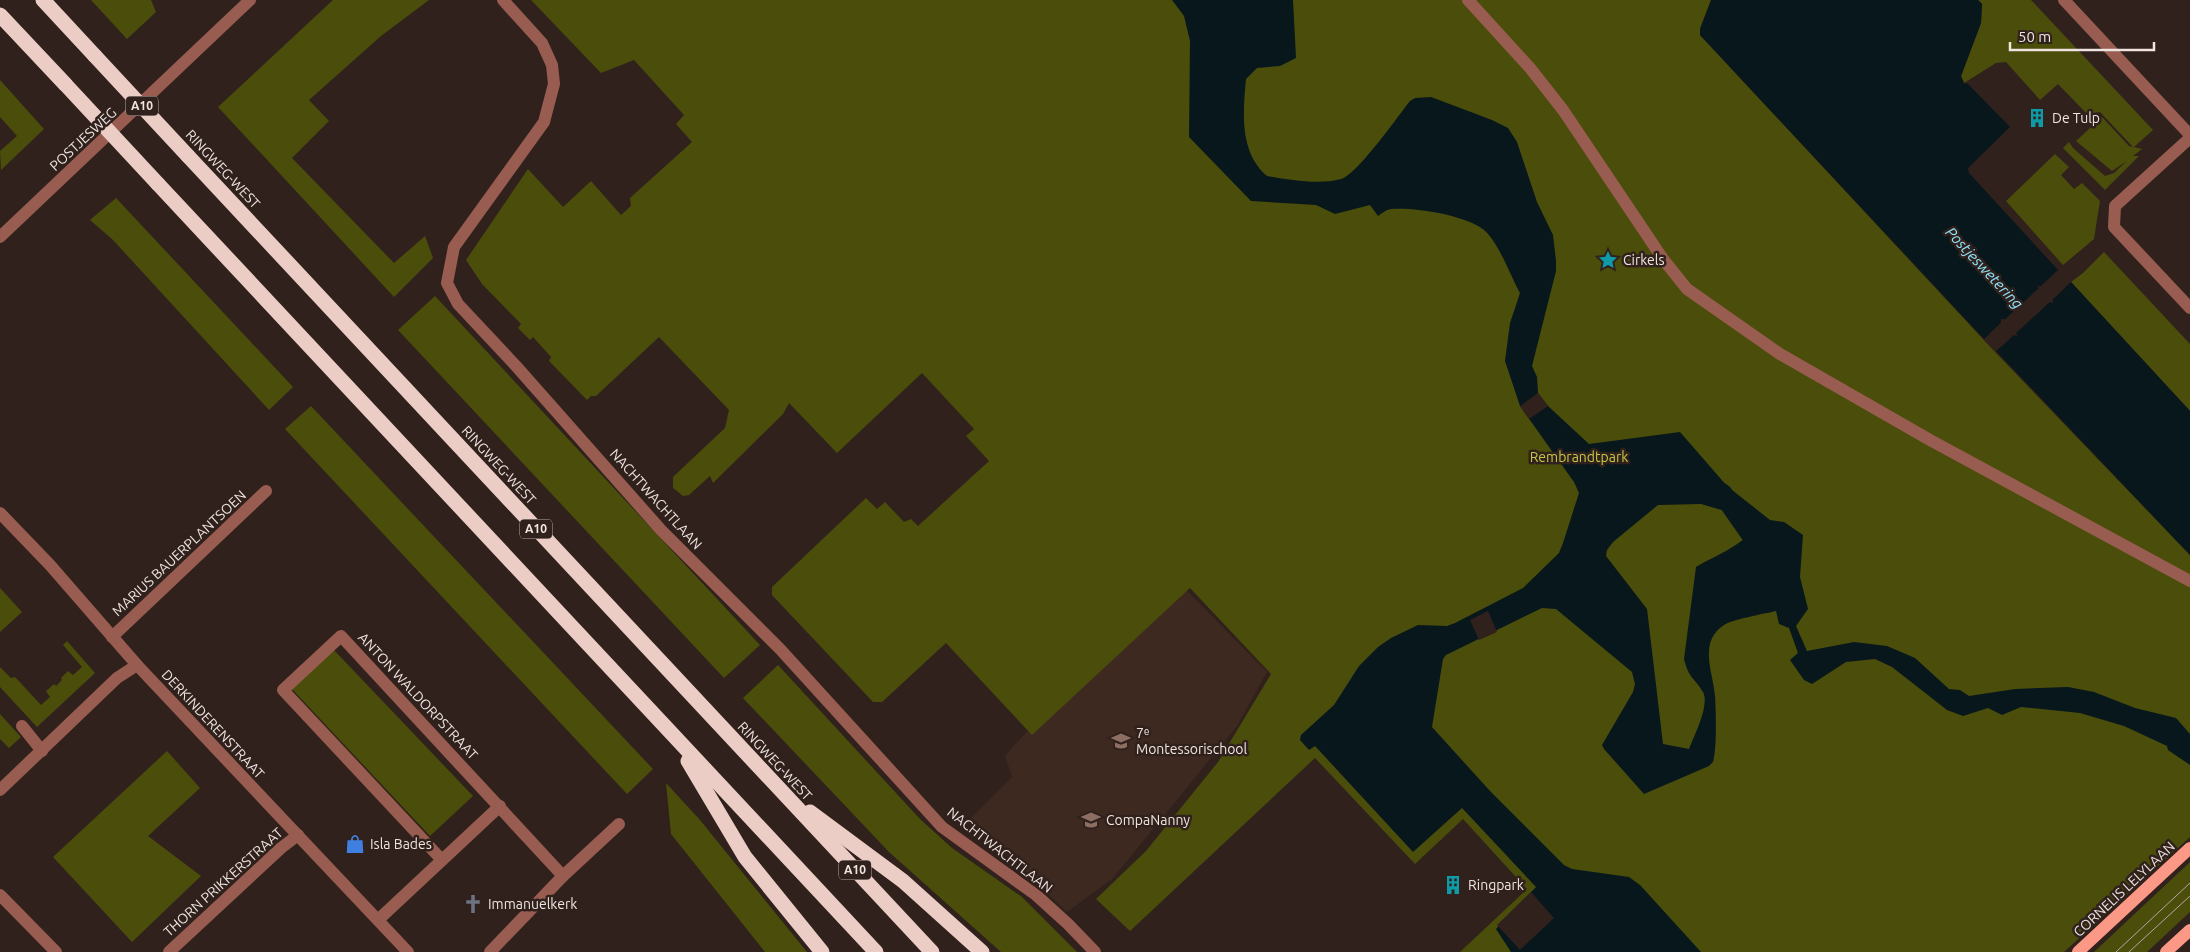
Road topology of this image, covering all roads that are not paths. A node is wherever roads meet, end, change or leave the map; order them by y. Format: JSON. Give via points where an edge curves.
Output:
{"nodes":[{"id":1,"x":43,"y":0,"type":"edge"},
{"id":2,"x":250,"y":0,"type":"edge"},
{"id":3,"x":503,"y":0,"type":"edge"},
{"id":4,"x":1468,"y":0,"type":"edge"},
{"id":5,"x":2064,"y":0,"type":"edge"},
{"id":6,"x":0,"y":15,"type":"edge"},
{"id":7,"x":2190,"y":136,"type":"edge"},
{"id":8,"x":0,"y":237,"type":"edge"},
{"id":9,"x":2190,"y":308,"type":"edge"},
{"id":10,"x":266,"y":491,"type":"dead end"},
{"id":11,"x":0,"y":513,"type":"edge"},
{"id":12,"x":2190,"y":580,"type":"edge"},
{"id":13,"x":112,"y":637,"type":"junction"},
{"id":14,"x":137,"y":665,"type":"junction"},
{"id":15,"x":22,"y":726,"type":"dead end"},
{"id":16,"x":672,"y":735,"type":"junction"},
{"id":17,"x":42,"y":751,"type":"junction"},
{"id":18,"x":779,"y":789,"type":"junction"},
{"id":19,"x":0,"y":790,"type":"edge"},
{"id":20,"x":500,"y":806,"type":"junction"},
{"id":21,"x":618,"y":824,"type":"dead end"},
{"id":22,"x":298,"y":835,"type":"junction"},
{"id":23,"x":2190,"y":848,"type":"edge"},
{"id":24,"x":442,"y":860,"type":"junction"},
{"id":25,"x":563,"y":876,"type":"junction"},
{"id":26,"x":0,"y":895,"type":"edge"},
{"id":27,"x":378,"y":920,"type":"junction"},
{"id":28,"x":2190,"y":930,"type":"edge"},
{"id":29,"x":56,"y":952,"type":"edge"},
{"id":30,"x":169,"y":952,"type":"edge"},
{"id":31,"x":408,"y":952,"type":"edge"},
{"id":32,"x":490,"y":952,"type":"edge"},
{"id":33,"x":822,"y":952,"type":"edge"},
{"id":34,"x":876,"y":952,"type":"edge"},
{"id":35,"x":932,"y":952,"type":"edge"},
{"id":36,"x":982,"y":952,"type":"edge"},
{"id":37,"x":1094,"y":952,"type":"edge"},
{"id":38,"x":2078,"y":952,"type":"edge"},
{"id":39,"x":2166,"y":952,"type":"edge"}],
"edges":[{"from":1,"to":18,"type":"highway","name":"RINGWEG-WEST","number":"A10","bridge":true},
{"from":2,"to":8,"type":"street","name":"POSTJESWEG"},
{"from":3,"to":37,"type":"street","name":"NACHTWACHTLAAN","via":[[542,43],[552,65],[554,84],[544,122],[454,247],[447,282],[458,304],[661,530],[780,649],[942,827],[1036,895]]},
{"from":4,"to":12,"type":"street","via":[[1563,110],[1663,259],[1687,289],[1788,359],[1930,440]]},
{"from":5,"to":7,"type":"street"},
{"from":6,"to":16,"type":"highway","bridge":true},
{"from":7,"to":9,"type":"street","via":[[2115,206],[2114,226]]},
{"from":10,"to":13,"type":"street","name":"MARIUS BAUERPLANTSOEN"},
{"from":11,"to":13,"type":"street","name":"DERKINDERENSTRAAT"},
{"from":13,"to":14,"type":"street","name":"DERKINDERENSTRAAT"},
{"from":14,"to":17,"type":"street","via":[[117,678]]},
{"from":14,"to":22,"type":"street","name":"DERKINDERENSTRAAT"},
{"from":15,"to":17,"type":"street"},
{"from":16,"to":33,"type":"highway","via":[[745,857]]},
{"from":16,"to":34,"type":"highway"},
{"from":17,"to":19,"type":"street"},
{"from":18,"to":35,"type":"highway","name":"RINGWEG-WEST","number":"A10"},
{"from":18,"to":36,"type":"highway","number":"A10","via":[[903,881]]},
{"from":20,"to":24,"type":"street"},
{"from":20,"to":24,"type":"street","name":"ANTON WALDORPSTRAAT","via":[[341,636],[283,690]]},
{"from":20,"to":25,"type":"street","name":"ANTON WALDORPSTRAAT"},
{"from":21,"to":25,"type":"street"},
{"from":22,"to":27,"type":"street","name":"DERKINDERENSTRAAT"},
{"from":22,"to":30,"type":"street","name":"THORN PRIKKERSTRAAT"},
{"from":23,"to":38,"type":"main road","name":"CORNELIS LELYLAAN"},
{"from":24,"to":27,"type":"street"},
{"from":25,"to":32,"type":"street"},
{"from":26,"to":29,"type":"street"},
{"from":27,"to":31,"type":"street","name":"DERKINDERENSTRAAT"},
{"from":28,"to":39,"type":"main road"}]}
